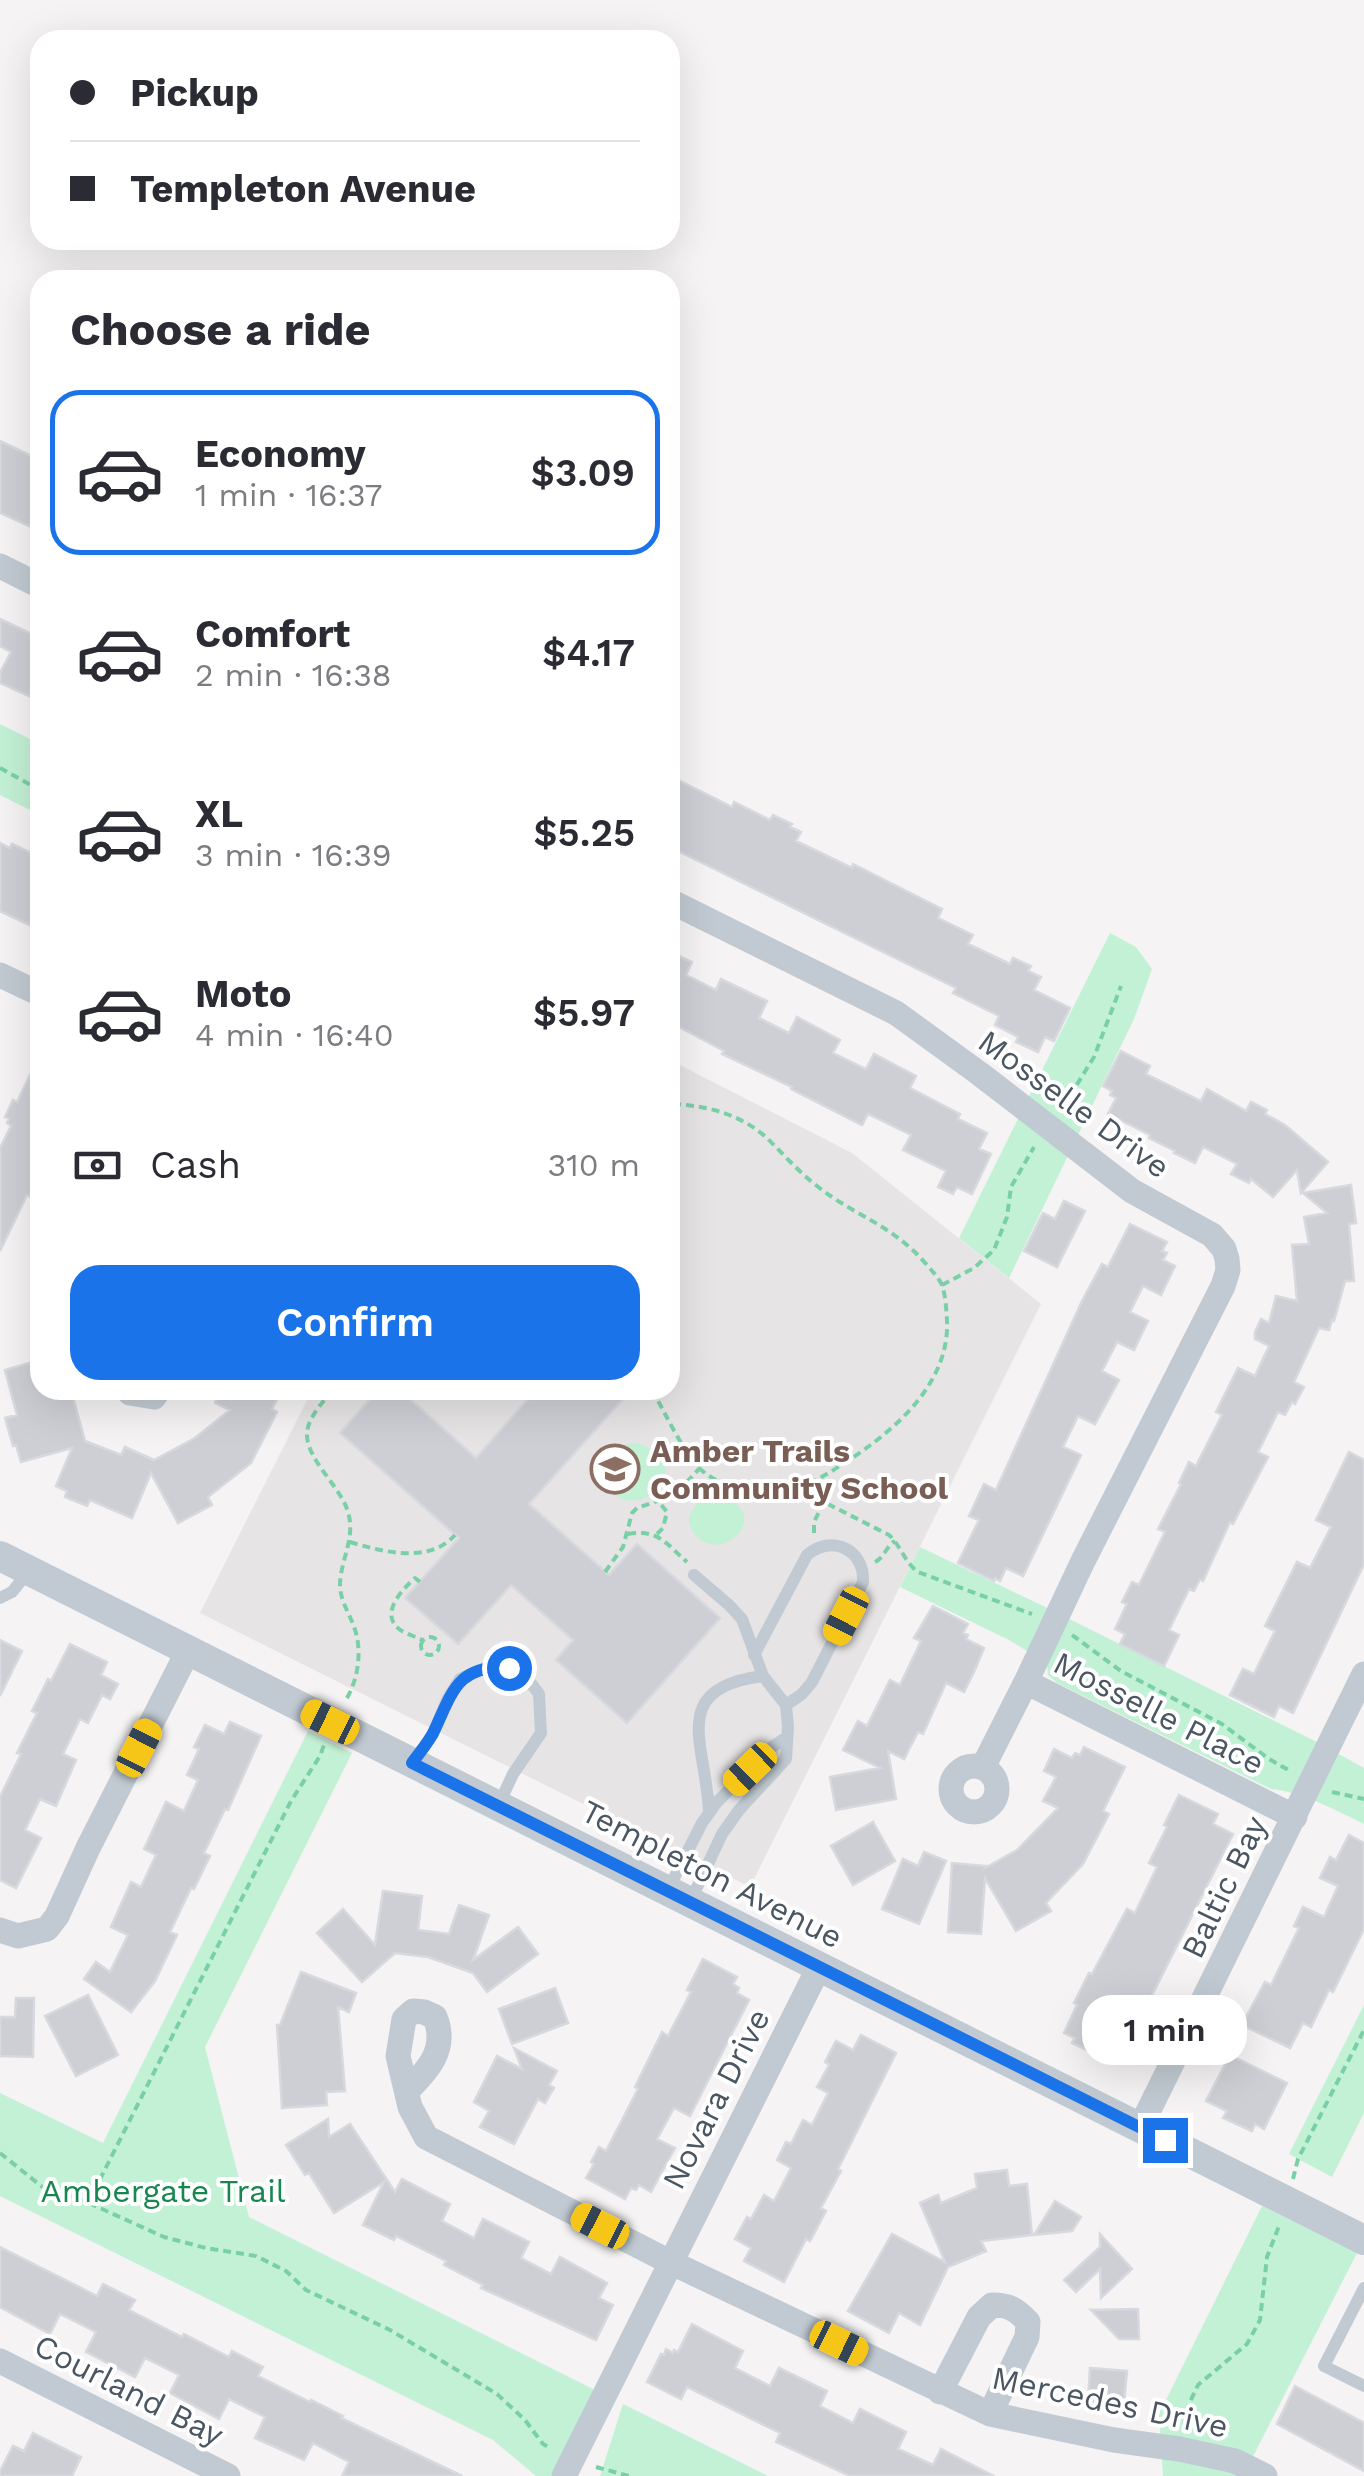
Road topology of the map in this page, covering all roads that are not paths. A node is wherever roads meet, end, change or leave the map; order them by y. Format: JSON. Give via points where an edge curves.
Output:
{"nodes":[{"id":1,"x":0,"y":566,"type":"edge"},
{"id":2,"x":30,"y":581,"type":"edge"},
{"id":3,"x":680,"y":906,"type":"edge"},
{"id":4,"x":2,"y":982,"type":"edge"},
{"id":5,"x":30,"y":991,"type":"edge"},
{"id":6,"x":0,"y":1556,"type":"edge"},
{"id":7,"x":28,"y":1571,"type":"junction"},
{"id":8,"x":694,"y":1575,"type":"road end"},
{"id":9,"x":0,"y":1598,"type":"edge"},
{"id":10,"x":188,"y":1651,"type":"junction"},
{"id":11,"x":754,"y":1654,"type":"junction"},
{"id":12,"x":1364,"y":1674,"type":"edge"},
{"id":13,"x":763,"y":1676,"type":"junction"},
{"id":14,"x":1026,"y":1682,"type":"junction"},
{"id":15,"x":786,"y":1705,"type":"junction"},
{"id":16,"x":787,"y":1737,"type":"junction"},
{"id":17,"x":412,"y":1763,"type":"junction"},
{"id":18,"x":983,"y":1768,"type":"dead end"},
{"id":19,"x":498,"y":1806,"type":"junction"},
{"id":20,"x":709,"y":1813,"type":"junction"},
{"id":21,"x":1295,"y":1817,"type":"junction"},
{"id":22,"x":679,"y":1897,"type":"junction"},
{"id":23,"x":0,"y":1930,"type":"edge"},
{"id":24,"x":819,"y":1968,"type":"junction"},
{"id":25,"x":407,"y":2091,"type":"dead end"},
{"id":26,"x":1140,"y":2128,"type":"junction"},
{"id":27,"x":1364,"y":2240,"type":"edge"},
{"id":28,"x":670,"y":2262,"type":"junction"},
{"id":29,"x":1364,"y":2288,"type":"edge"},
{"id":30,"x":0,"y":2361,"type":"edge"},
{"id":31,"x":1364,"y":2386,"type":"edge"},
{"id":32,"x":940,"y":2392,"type":"junction"},
{"id":33,"x":990,"y":2414,"type":"junction"},
{"id":34,"x":568,"y":2468,"type":"edge"},
{"id":35,"x":228,"y":2476,"type":"edge"},
{"id":36,"x":1265,"y":2476,"type":"edge"}],
"edges":[{"from":1,"to":2,"type":"street"},
{"from":3,"to":14,"type":"street","name":"Mosselle Drive","via":[[896,1013],[1117,1180],[1204,1229],[1224,1249],[1223,1286]]},
{"from":4,"to":5,"type":"street"},
{"from":6,"to":7,"type":"street","name":"Templeton Avenue"},
{"from":7,"to":9,"type":"lane"},
{"from":7,"to":10,"type":"street","name":"Templeton Avenue"},
{"from":8,"to":11,"type":"lane","via":[[742,1619]]},
{"from":10,"to":17,"type":"street","name":"Templeton Avenue"},
{"from":10,"to":23,"type":"street","via":[[56,1916],[47,1929],[18,1936]]},
{"from":11,"to":13,"type":"lane"},
{"from":11,"to":15,"type":"lane","via":[[807,1554],[836,1545],[853,1553],[863,1566],[863,1582],[812,1682]]},
{"from":12,"to":21,"type":"street","name":"Baltic Bay"},
{"from":13,"to":15,"type":"lane"},
{"from":13,"to":20,"type":"lane","via":[[728,1683],[702,1706],[698,1727]]},
{"from":14,"to":18,"type":"street","name":"Mosselle Place"},
{"from":14,"to":21,"type":"street","name":"Mosselle Place"},
{"from":15,"to":16,"type":"lane"},
{"from":16,"to":20,"type":"lane"},
{"from":16,"to":22,"type":"lane","via":[[786,1759],[730,1823]]},
{"from":17,"to":19,"type":"street","name":"Templeton Avenue"},
{"from":17,"to":19,"type":"lane","via":[[460,1679],[487,1667],[509,1668],[539,1694],[541,1733]]},
{"from":19,"to":22,"type":"street","name":"Templeton Avenue"},
{"from":20,"to":22,"type":"lane"},
{"from":21,"to":26,"type":"street","name":"Baltic Bay"},
{"from":22,"to":24,"type":"street","name":"Templeton Avenue"},
{"from":24,"to":26,"type":"street","name":"Templeton Avenue"},
{"from":24,"to":28,"type":"street","name":"Novara Drive"},
{"from":25,"to":28,"type":"street","name":"Mercedes Drive","via":[[426,2137]]},
{"from":26,"to":27,"type":"street","name":"Templeton Avenue"},
{"from":28,"to":32,"type":"street","name":"Mercedes Drive"},
{"from":28,"to":34,"type":"street","name":"Novara Drive"},
{"from":29,"to":31,"type":"lane","via":[[1324,2366]]},
{"from":30,"to":35,"type":"street","name":"Courland Bay"},
{"from":32,"to":33,"type":"street","name":"Mercedes Drive"},
{"from":32,"to":33,"type":"street","via":[[979,2317],[992,2305],[1007,2305],[1028,2322],[1027,2336]]},
{"from":33,"to":36,"type":"street","name":"Mercedes Drive","via":[[1235,2462]]}]}
